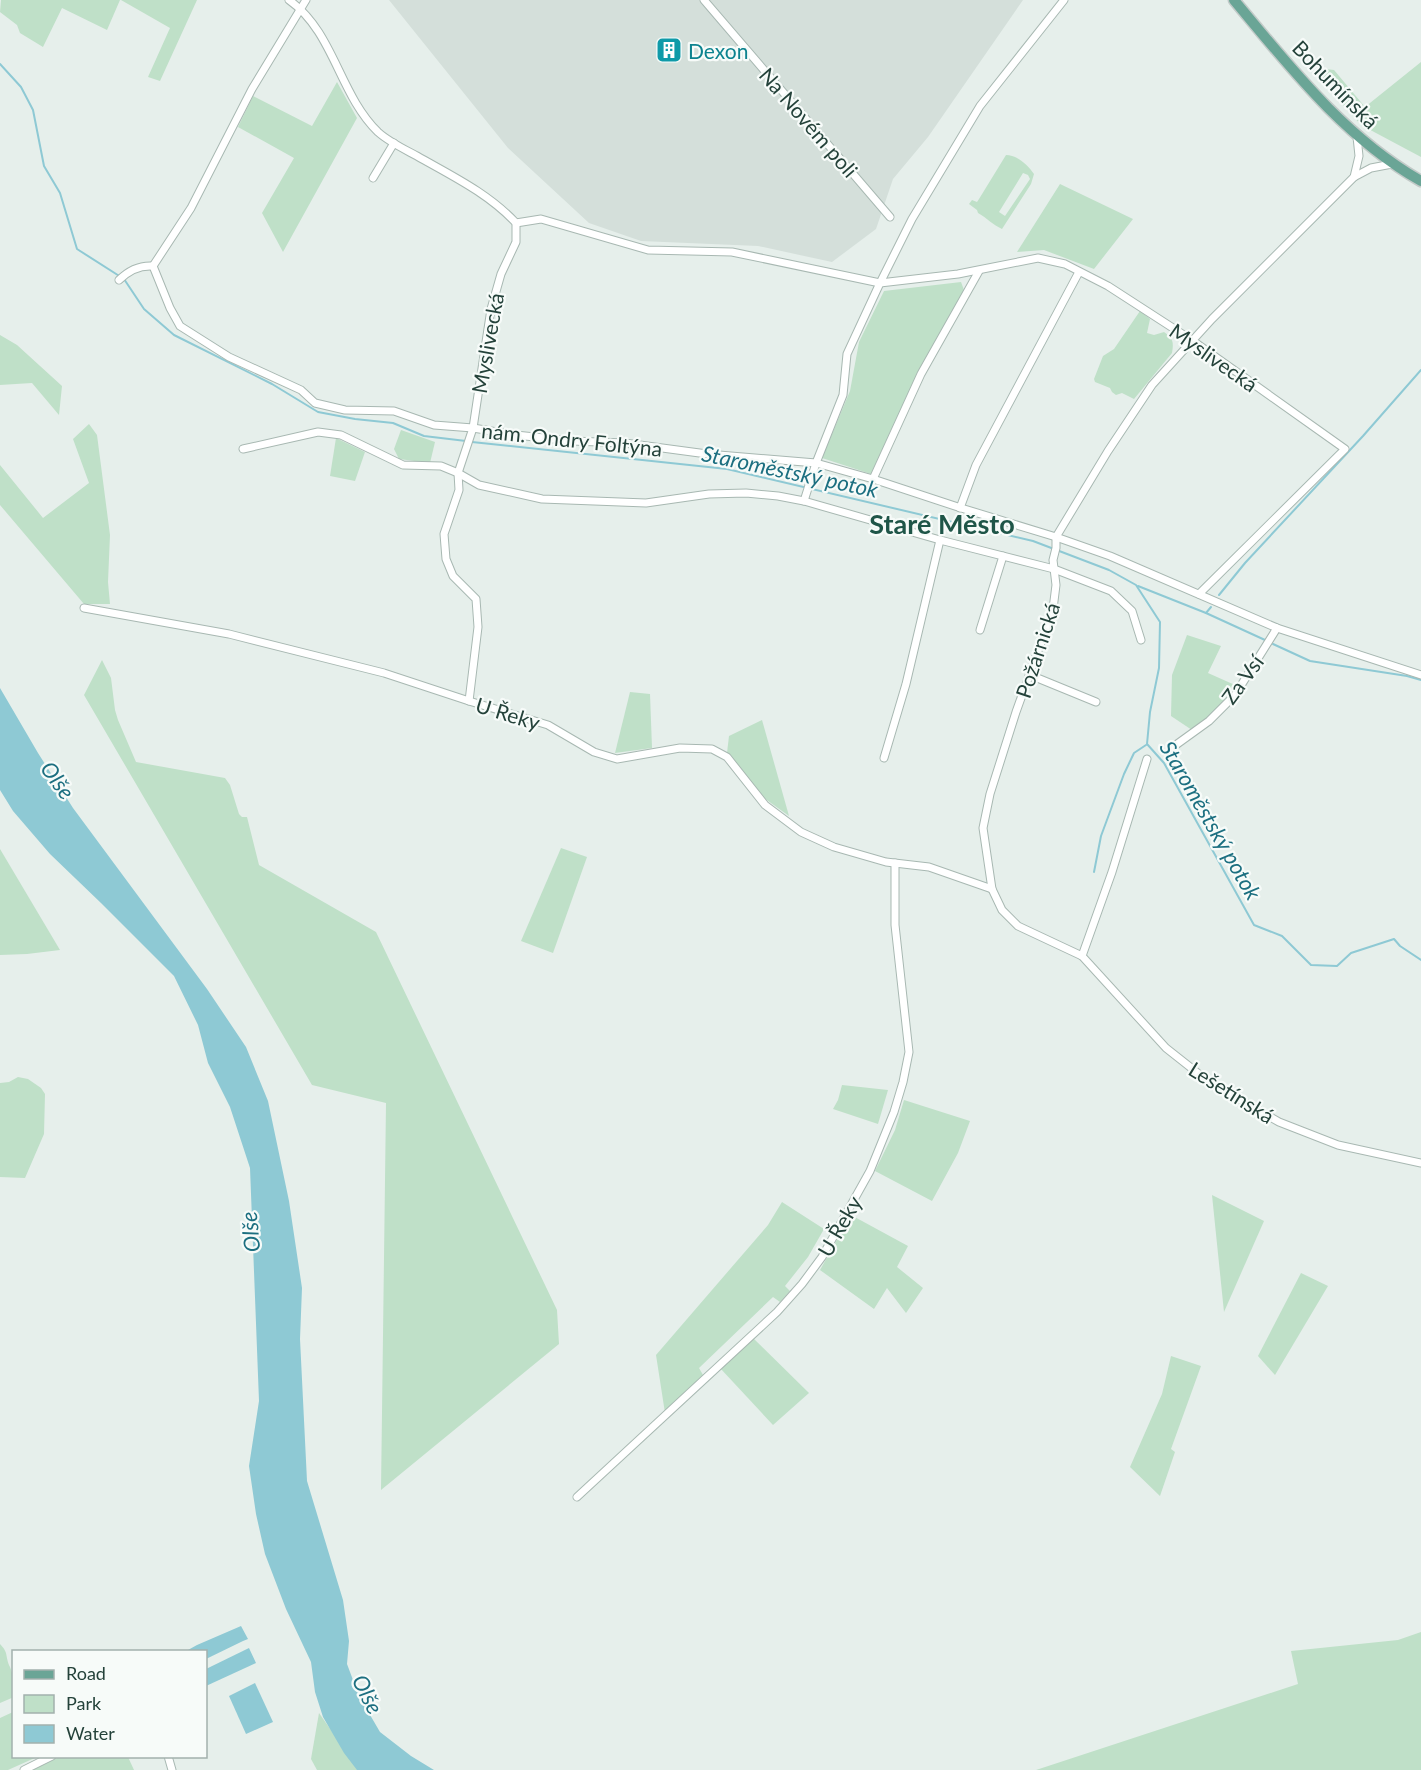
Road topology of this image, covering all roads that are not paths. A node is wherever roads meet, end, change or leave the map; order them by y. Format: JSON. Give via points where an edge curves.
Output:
{"nodes":[{"id":1,"x":289,"y":0,"type":"edge"},
{"id":2,"x":306,"y":0,"type":"edge"},
{"id":3,"x":704,"y":0,"type":"edge"},
{"id":4,"x":1064,"y":0,"type":"edge"},
{"id":5,"x":1234,"y":0,"type":"edge"},
{"id":6,"x":301,"y":9,"type":"junction"},
{"id":7,"x":1357,"y":137,"type":"junction"},
{"id":8,"x":394,"y":143,"type":"junction"},
{"id":9,"x":1392,"y":164,"type":"junction"},
{"id":10,"x":1354,"y":177,"type":"junction"},
{"id":11,"x":373,"y":178,"type":"dead end"},
{"id":12,"x":1421,"y":181,"type":"edge"},
{"id":13,"x":890,"y":217,"type":"dead end"},
{"id":14,"x":516,"y":223,"type":"junction"},
{"id":15,"x":153,"y":266,"type":"junction"},
{"id":16,"x":979,"y":270,"type":"junction"},
{"id":17,"x":1079,"y":272,"type":"junction"},
{"id":18,"x":118,"y":280,"type":"dead end"},
{"id":19,"x":880,"y":283,"type":"junction"},
{"id":20,"x":1193,"y":341,"type":"junction"},
{"id":21,"x":473,"y":428,"type":"junction"},
{"id":22,"x":243,"y":449,"type":"dead end"},
{"id":23,"x":816,"y":463,"type":"junction"},
{"id":24,"x":458,"y":473,"type":"junction"},
{"id":25,"x":873,"y":479,"type":"junction"},
{"id":26,"x":806,"y":493,"type":"junction"},
{"id":27,"x":960,"y":508,"type":"junction"},
{"id":28,"x":1056,"y":537,"type":"junction"},
{"id":29,"x":940,"y":540,"type":"junction"},
{"id":30,"x":1003,"y":556,"type":"junction"},
{"id":31,"x":1054,"y":568,"type":"junction"},
{"id":32,"x":1199,"y":594,"type":"junction"},
{"id":33,"x":1210,"y":599,"type":"joint"},
{"id":34,"x":84,"y":608,"type":"dead end"},
{"id":35,"x":1277,"y":628,"type":"junction"},
{"id":36,"x":980,"y":630,"type":"dead end"},
{"id":37,"x":1141,"y":640,"type":"dead end"},
{"id":38,"x":1030,"y":675,"type":"junction"},
{"id":39,"x":1421,"y":675,"type":"edge"},
{"id":40,"x":469,"y":701,"type":"junction"},
{"id":41,"x":1096,"y":702,"type":"dead end"},
{"id":42,"x":1173,"y":747,"type":"dead end"},
{"id":43,"x":884,"y":758,"type":"dead end"},
{"id":44,"x":1147,"y":759,"type":"dead end"},
{"id":45,"x":895,"y":863,"type":"junction"},
{"id":46,"x":993,"y":889,"type":"junction"},
{"id":47,"x":1082,"y":956,"type":"junction"},
{"id":48,"x":1421,"y":1163,"type":"edge"},
{"id":49,"x":577,"y":1497,"type":"dead end"},
{"id":50,"x":48,"y":1758,"type":"edge"},
{"id":51,"x":24,"y":1770,"type":"edge"}],
"edges":[{"from":1,"to":6,"type":"street"},
{"from":2,"to":6,"type":"street"},
{"from":3,"to":13,"type":"street","name":"Na Novém poli"},
{"from":4,"to":19,"type":"street","via":[[980,106],[912,219]]},
{"from":5,"to":7,"type":"main road","name":"Bohumínská","via":[[1306,85]]},
{"from":6,"to":8,"type":"street","via":[[315,25],[357,106]]},
{"from":6,"to":15,"type":"street","via":[[252,89],[191,208]]},
{"from":7,"to":9,"type":"main road","name":"Bohumínská"},
{"from":7,"to":10,"type":"street","via":[[1359,156]]},
{"from":8,"to":11,"type":"street"},
{"from":8,"to":14,"type":"street","via":[[489,198]]},
{"from":9,"to":10,"type":"street","via":[[1371,168]]},
{"from":9,"to":12,"type":"main road","name":"Bohumínská"},
{"from":10,"to":20,"type":"street"},
{"from":14,"to":19,"type":"street","name":"Myslivecká","via":[[541,219],[648,250],[732,252]]},
{"from":14,"to":21,"type":"street","name":"Myslivecká","via":[[516,242],[491,309]]},
{"from":15,"to":18,"type":"street","via":[[142,266]]},
{"from":15,"to":21,"type":"street","name":"nám. Ondry Foltýna","via":[[180,326],[229,357],[300,390],[315,404],[345,410],[394,411],[434,425]]},
{"from":16,"to":17,"type":"street","name":"Myslivecká","via":[[1038,258],[1065,264]]},
{"from":16,"to":19,"type":"street","name":"Myslivecká"},
{"from":16,"to":25,"type":"street","via":[[921,374]]},
{"from":17,"to":20,"type":"street","name":"Myslivecká","via":[[1108,286]]},
{"from":17,"to":27,"type":"street","via":[[976,465]]},
{"from":19,"to":23,"type":"street","via":[[847,354],[843,395]]},
{"from":20,"to":28,"type":"street","via":[[1152,385]]},
{"from":20,"to":32,"type":"street","name":"Myslivecká","via":[[1345,449]]},
{"from":21,"to":23,"type":"street","name":"nám. Ondry Foltýna"},
{"from":21,"to":24,"type":"street","name":"Myslivecká"},
{"from":22,"to":24,"type":"street","via":[[318,432],[341,435],[403,465],[441,466]]},
{"from":23,"to":25,"type":"street","name":"nám. Ondry Foltýna"},
{"from":23,"to":26,"type":"street"},
{"from":24,"to":26,"type":"street","via":[[479,485],[542,499],[646,503],[709,494]]},
{"from":24,"to":40,"type":"street","name":"Myslivecká","via":[[459,490],[444,534],[446,559],[453,576],[476,599],[478,627]]},
{"from":25,"to":27,"type":"street","name":"nám. Ondry Foltýna"},
{"from":26,"to":29,"type":"street"},
{"from":27,"to":28,"type":"street","name":"nám. Ondry Foltýna"},
{"from":28,"to":31,"type":"street","name":"Požárnická"},
{"from":28,"to":32,"type":"street","name":"nám. Ondry Foltýna"},
{"from":29,"to":30,"type":"street"},
{"from":29,"to":43,"type":"street"},
{"from":30,"to":31,"type":"street"},
{"from":30,"to":36,"type":"street"},
{"from":31,"to":37,"type":"street","via":[[1111,591],[1132,611]]},
{"from":31,"to":38,"type":"street","name":"Požárnická","via":[[1053,609]]},
{"from":32,"to":33,"type":"street","name":"nám. Ondry Foltýna"},
{"from":33,"to":35,"type":"street","name":"Za Vsí"},
{"from":34,"to":40,"type":"street","name":"U Řeky","via":[[229,634],[384,673]]},
{"from":35,"to":39,"type":"street","name":"Za Vsí"},
{"from":35,"to":42,"type":"street","name":"Za Vsí","via":[[1235,695],[1209,721]]},
{"from":38,"to":41,"type":"street"},
{"from":38,"to":46,"type":"street","name":"Požárnická","via":[[990,794],[983,828]]},
{"from":40,"to":45,"type":"street","name":"U Řeky","via":[[548,725],[594,752],[617,759],[680,748],[712,749],[727,757],[765,805],[801,832],[834,847]]},
{"from":44,"to":47,"type":"street"},
{"from":45,"to":46,"type":"street","name":"U Řeky","via":[[929,867]]},
{"from":45,"to":49,"type":"street","name":"U Řeky","via":[[895,925],[909,1052],[894,1112],[870,1171],[822,1257],[777,1312]]},
{"from":46,"to":47,"type":"street","name":"Lešetínská","via":[[1002,910],[1018,926]]},
{"from":47,"to":48,"type":"street","name":"Lešetínská","via":[[1166,1048],[1209,1082],[1279,1122],[1328,1142]]},
{"from":50,"to":51,"type":"street"}]}
